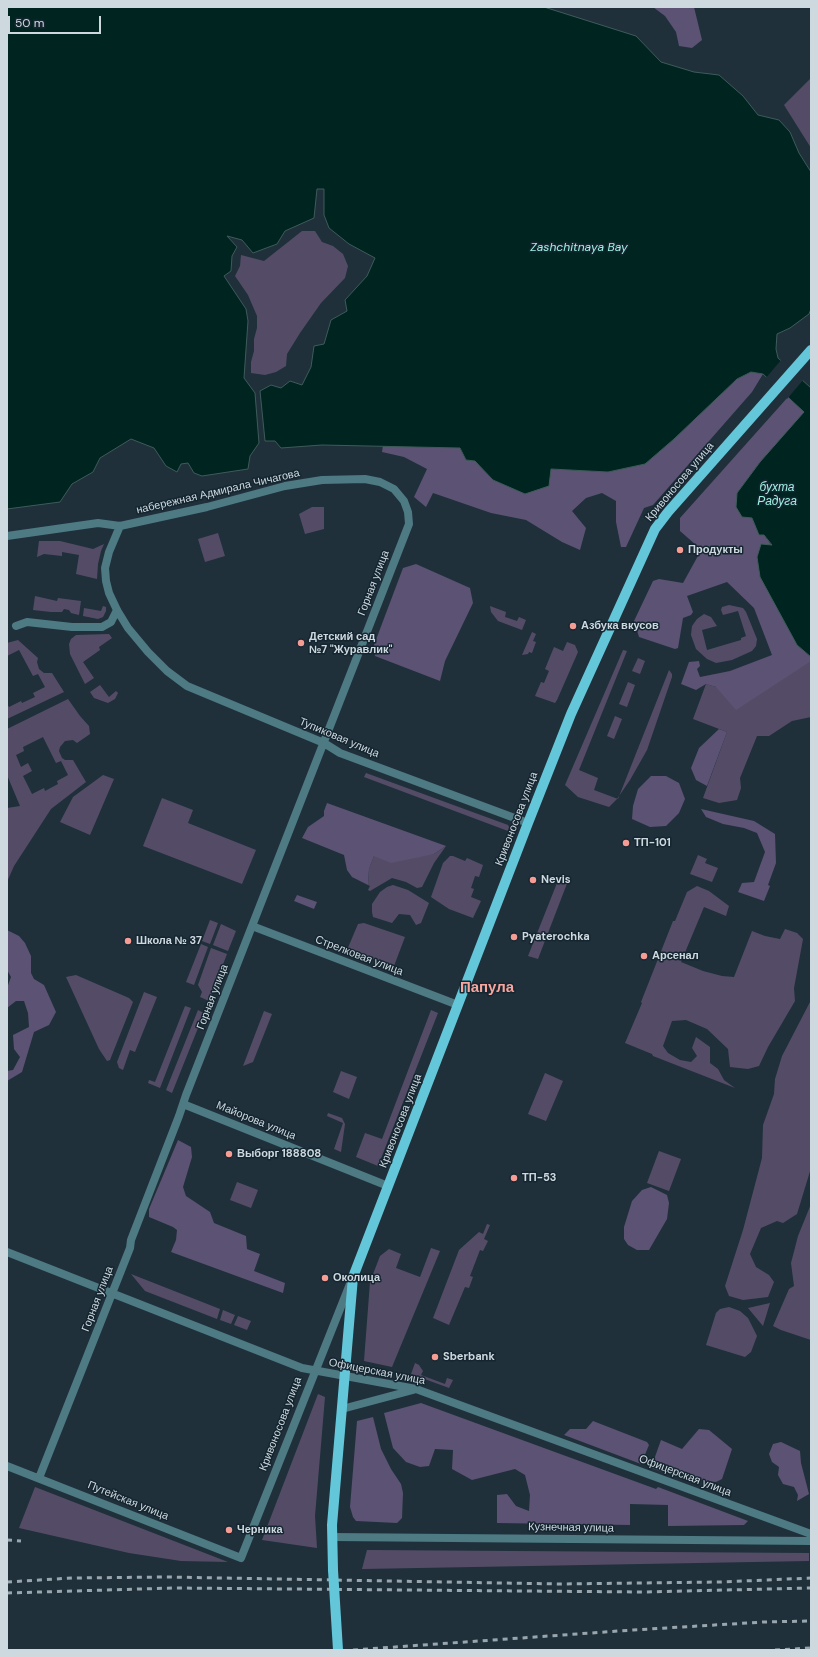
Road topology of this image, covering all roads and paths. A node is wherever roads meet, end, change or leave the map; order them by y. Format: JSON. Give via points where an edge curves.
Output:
{"nodes":[{"id":1,"x":808,"y":353,"type":"edge"},
{"id":2,"x":409,"y":524,"type":"joint"},
{"id":3,"x":120,"y":526,"type":"junction"},
{"id":4,"x":7,"y":536,"type":"edge"},
{"id":5,"x":117,"y":610,"type":"junction"},
{"id":6,"x":16,"y":626,"type":"dead end"},
{"id":7,"x":324,"y":743,"type":"junction"},
{"id":8,"x":528,"y":823,"type":"junction"},
{"id":9,"x":252,"y":926,"type":"junction"},
{"id":10,"x":458,"y":1005,"type":"junction"},
{"id":11,"x":183,"y":1104,"type":"junction"},
{"id":12,"x":388,"y":1186,"type":"junction"},
{"id":13,"x":7,"y":1252,"type":"edge"},
{"id":14,"x":353,"y":1277,"type":"junction"},
{"id":15,"x":112,"y":1293,"type":"junction"},
{"id":16,"x":315,"y":1371,"type":"junction"},
{"id":17,"x":344,"y":1376,"type":"junction"},
{"id":18,"x":416,"y":1389,"type":"junction"},
{"id":19,"x":342,"y":1409,"type":"junction"},
{"id":20,"x":7,"y":1466,"type":"edge"},
{"id":21,"x":39,"y":1478,"type":"junction"},
{"id":22,"x":811,"y":1534,"type":"edge"},
{"id":23,"x":332,"y":1537,"type":"junction"},
{"id":24,"x":811,"y":1541,"type":"edge"},
{"id":25,"x":241,"y":1558,"type":"joint"},
{"id":26,"x":338,"y":1650,"type":"edge"}],
"edges":[{"from":1,"to":8,"type":"main road","name":"Кривоносова улица","via":[[655,529],[571,714]]},
{"from":2,"to":3,"type":"street","name":"набережная Адмирала Чичагова","via":[[404,501],[394,488],[365,479],[322,480],[285,486]]},
{"from":2,"to":7,"type":"street","name":"Горная улица"},
{"from":3,"to":4,"type":"street","name":"набережная Адмирала Чичагова","via":[[98,523]]},
{"from":3,"to":5,"type":"street","name":"Тупиковая улица","via":[[105,568],[106,581]]},
{"from":5,"to":6,"type":"street","via":[[111,622],[102,627],[27,622]]},
{"from":5,"to":7,"type":"street","name":"Тупиковая улица","via":[[148,652],[187,686]]},
{"from":7,"to":8,"type":"street","name":"Тупиковая улица","via":[[340,754]]},
{"from":7,"to":9,"type":"street","name":"Горная улица"},
{"from":8,"to":10,"type":"main road","name":"Кривоносова улица"},
{"from":9,"to":10,"type":"street","name":"Стрелковая улица"},
{"from":9,"to":11,"type":"street","name":"Горная улица"},
{"from":10,"to":12,"type":"main road","name":"Кривоносова улица"},
{"from":11,"to":12,"type":"street","name":"Майорова улица"},
{"from":11,"to":15,"type":"street","name":"Горная улица"},
{"from":12,"to":14,"type":"main road","name":"Кривоносова улица"},
{"from":13,"to":15,"type":"street","name":"Офицерская улица"},
{"from":14,"to":16,"type":"street","name":"Кривоносова улица"},
{"from":14,"to":17,"type":"main road","name":"Кривоносова улица"},
{"from":15,"to":16,"type":"street","name":"Офицерская улица"},
{"from":15,"to":21,"type":"street","name":"Горная улица"},
{"from":16,"to":17,"type":"street","name":"Офицерская улица"},
{"from":16,"to":25,"type":"street","name":"Кривоносова улица"},
{"from":17,"to":18,"type":"street","name":"Офицерская улица"},
{"from":17,"to":19,"type":"main road","name":"Кривоносова улица"},
{"from":18,"to":19,"type":"street"},
{"from":18,"to":22,"type":"street","name":"Офицерская улица"},
{"from":19,"to":23,"type":"main road","name":"Кривоносова улица"},
{"from":20,"to":21,"type":"street","name":"Путейская улица"},
{"from":21,"to":25,"type":"street","name":"Путейская улица"},
{"from":23,"to":24,"type":"street","name":"Кузнечная улица"},
{"from":23,"to":26,"type":"main road","name":"Кривоносова улица","bridge":true}]}
